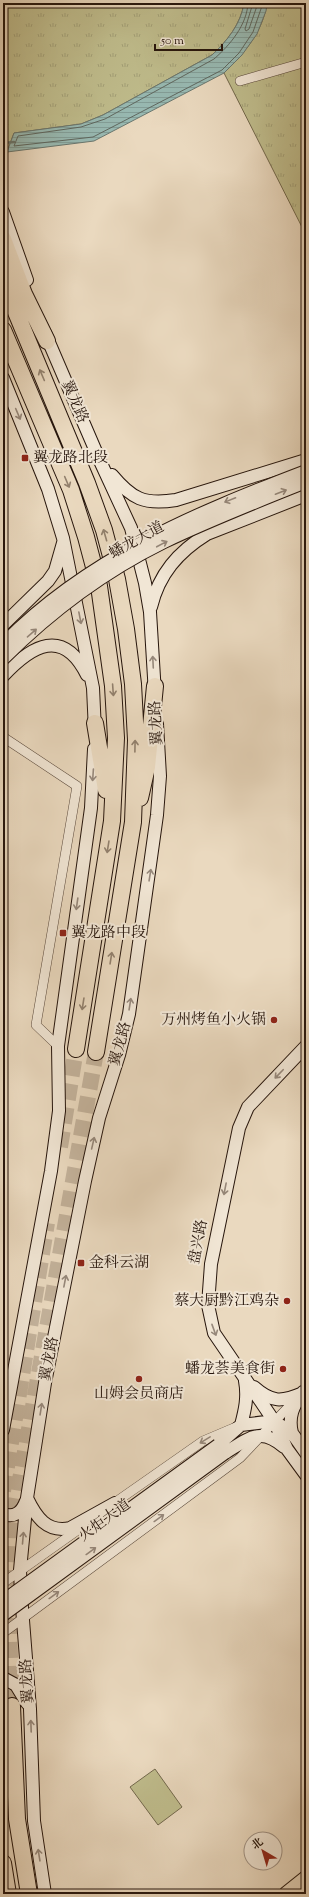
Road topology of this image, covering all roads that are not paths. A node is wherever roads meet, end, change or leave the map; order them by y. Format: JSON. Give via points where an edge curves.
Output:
{"nodes":[{"id":1,"x":306,"y":62,"type":"edge"},
{"id":2,"x":240,"y":81,"type":"dead end"},
{"id":3,"x":3,"y":212,"type":"edge"},
{"id":4,"x":3,"y":239,"type":"edge"},
{"id":5,"x":3,"y":281,"type":"edge"},
{"id":6,"x":22,"y":296,"type":"junction"},
{"id":7,"x":3,"y":330,"type":"edge"},
{"id":8,"x":47,"y":341,"type":"joint"},
{"id":9,"x":3,"y":378,"type":"edge"},
{"id":10,"x":100,"y":460,"type":"junction"},
{"id":11,"x":306,"y":460,"type":"edge"},
{"id":12,"x":306,"y":471,"type":"edge"},
{"id":13,"x":306,"y":482,"type":"edge"},
{"id":14,"x":306,"y":495,"type":"edge"},
{"id":15,"x":64,"y":538,"type":"junction"},
{"id":16,"x":150,"y":612,"type":"junction"},
{"id":17,"x":3,"y":625,"type":"edge"},
{"id":18,"x":3,"y":644,"type":"edge"},
{"id":19,"x":3,"y":659,"type":"edge"},
{"id":20,"x":3,"y":676,"type":"edge"},
{"id":21,"x":155,"y":686,"type":"junction"},
{"id":22,"x":93,"y":688,"type":"junction"},
{"id":23,"x":95,"y":723,"type":"junction"},
{"id":24,"x":3,"y":737,"type":"edge"},
{"id":25,"x":112,"y":821,"type":"junction"},
{"id":26,"x":133,"y":822,"type":"junction"},
{"id":27,"x":58,"y":1046,"type":"junction"},
{"id":28,"x":306,"y":1046,"type":"edge"},
{"id":29,"x":76,"y":1050,"type":"tunnel mouth"},
{"id":30,"x":96,"y":1052,"type":"tunnel mouth"},
{"id":31,"x":244,"y":1378,"type":"junction"},
{"id":32,"x":304,"y":1392,"type":"edge"},
{"id":33,"x":274,"y":1421,"type":"junction"},
{"id":34,"x":241,"y":1425,"type":"junction"},
{"id":35,"x":3,"y":1430,"type":"edge"},
{"id":36,"x":292,"y":1433,"type":"junction"},
{"id":37,"x":262,"y":1435,"type":"junction"},
{"id":38,"x":222,"y":1449,"type":"junction"},
{"id":39,"x":287,"y":1449,"type":"junction"},
{"id":40,"x":306,"y":1453,"type":"edge"},
{"id":41,"x":306,"y":1475,"type":"edge"},
{"id":42,"x":27,"y":1498,"type":"junction"},
{"id":43,"x":114,"y":1503,"type":"junction"},
{"id":44,"x":3,"y":1514,"type":"edge"},
{"id":45,"x":20,"y":1570,"type":"junction"},
{"id":46,"x":3,"y":1583,"type":"edge"},
{"id":47,"x":3,"y":1601,"type":"edge"},
{"id":48,"x":3,"y":1615,"type":"edge"},
{"id":49,"x":23,"y":1619,"type":"junction"},
{"id":50,"x":3,"y":1634,"type":"edge"},
{"id":51,"x":3,"y":1678,"type":"edge"},
{"id":52,"x":12,"y":1706,"type":"tunnel mouth"},
{"id":53,"x":30,"y":1710,"type":"junction"},
{"id":54,"x":3,"y":1863,"type":"edge"},
{"id":55,"x":306,"y":1878,"type":"edge"},
{"id":56,"x":8,"y":1894,"type":"edge"},
{"id":57,"x":29,"y":1894,"type":"edge"},
{"id":58,"x":45,"y":1894,"type":"edge"},
{"id":59,"x":286,"y":1894,"type":"edge"}],
"edges":[{"from":1,"to":2,"type":"street"},
{"from":3,"to":6,"type":"main road","name":"翼龙路"},
{"from":4,"to":6,"type":"highway"},
{"from":5,"to":6,"type":"highway","name":"翼龙路"},
{"from":6,"to":8,"type":"highway"},
{"from":26,"to":6,"type":"highway","name":"翼龙路","one_way":true,"via":[[136,740],[133,684],[117,578],[104,530]]},
{"from":7,"to":25,"type":"highway","one_way":true,"via":[[71,490],[99,586],[113,686],[116,738]]},
{"from":8,"to":10,"type":"main road","name":"翼龙路"},
{"from":9,"to":15,"type":"main road","one_way":true,"via":[[48,489]]},
{"from":10,"to":11,"type":"main road","via":[[130,494],[141,500],[163,502]]},
{"from":10,"to":16,"type":"main road","name":"翼龙路","via":[[131,528],[146,583]]},
{"from":12,"to":18,"type":"main road","name":"蟠龙大道","one_way":true,"bridge":true,"via":[[228,501],[120,553],[49,604]]},
{"from":19,"to":13,"type":"main road","name":"蟠龙大道","one_way":true,"bridge":true,"via":[[55,613],[126,564],[163,543],[233,511]]},
{"from":14,"to":16,"type":"main road","via":[[206,534],[193,543],[179,554],[160,580]]},
{"from":15,"to":17,"type":"main road","via":[[52,576]]},
{"from":15,"to":22,"type":"main road","one_way":true},
{"from":21,"to":16,"type":"main road","name":"翼龙路","one_way":true},
{"from":20,"to":22,"type":"main road","via":[[29,653],[49,645],[59,645],[76,656]]},
{"from":21,"to":26,"type":"highway","via":[[146,780]]},
{"from":42,"to":21,"type":"main road","name":"翼龙路","one_way":true,"via":[[45,1383],[85,1181],[99,1118],[129,1014],[157,816],[160,776]]},
{"from":22,"to":23,"type":"main road"},
{"from":23,"to":25,"type":"highway"},
{"from":23,"to":27,"type":"main road","one_way":true,"via":[[91,808]]},
{"from":24,"to":27,"type":"street","via":[[77,786],[36,1025]]},
{"from":25,"to":29,"type":"highway","one_way":true},
{"from":30,"to":26,"type":"highway","name":"翼龙路","one_way":true},
{"from":27,"to":35,"type":"main road","via":[[59,1111],[52,1171]]},
{"from":28,"to":31,"type":"main road","name":"盘兴路","one_way":true,"via":[[248,1107],[239,1128],[211,1264],[208,1305],[214,1333]]},
{"from":31,"to":32,"type":"main road","via":[[270,1398],[288,1399]]},
{"from":31,"to":33,"type":"main road","name":"盘兴路"},
{"from":31,"to":34,"type":"main road","via":[[247,1392]]},
{"from":32,"to":33,"type":"street"},
{"from":32,"to":36,"type":"main road","via":[[292,1409]]},
{"from":33,"to":34,"type":"main road"},
{"from":33,"to":36,"type":"main road"},
{"from":33,"to":37,"type":"street"},
{"from":33,"to":39,"type":"main road","name":"盘兴路"},
{"from":34,"to":38,"type":"main road"},
{"from":34,"to":43,"type":"street","one_way":true,"via":[[203,1441]]},
{"from":36,"to":40,"type":"main road"},
{"from":37,"to":38,"type":"main road","via":[[252,1436]]},
{"from":37,"to":39,"type":"main road","via":[[275,1438]]},
{"from":49,"to":37,"type":"street","one_way":true,"via":[[240,1458]]},
{"from":38,"to":47,"type":"main road","name":"火炬大道","bridge":true},
{"from":48,"to":38,"type":"main road","name":"火炬大道","one_way":true,"bridge":true},
{"from":39,"to":41,"type":"main road"},
{"from":42,"to":43,"type":"main road","via":[[47,1526],[62,1530]]},
{"from":42,"to":44,"type":"main road","via":[[24,1507],[17,1514]]},
{"from":45,"to":42,"type":"main road","name":"翼龙路","one_way":true},
{"from":43,"to":45,"type":"street"},
{"from":45,"to":46,"type":"street"},
{"from":45,"to":49,"type":"main road","name":"翼龙路"},
{"from":49,"to":50,"type":"street"},
{"from":49,"to":53,"type":"main road","name":"翼龙路"},
{"from":51,"to":53,"type":"main road","via":[[16,1685]]},
{"from":52,"to":57,"type":"highway","name":"翼龙路","via":[[17,1819]]},
{"from":58,"to":53,"type":"main road","name":"翼龙路","one_way":true,"via":[[34,1821]]},
{"from":54,"to":56,"type":"highway"},
{"from":55,"to":59,"type":"main road"}]}
